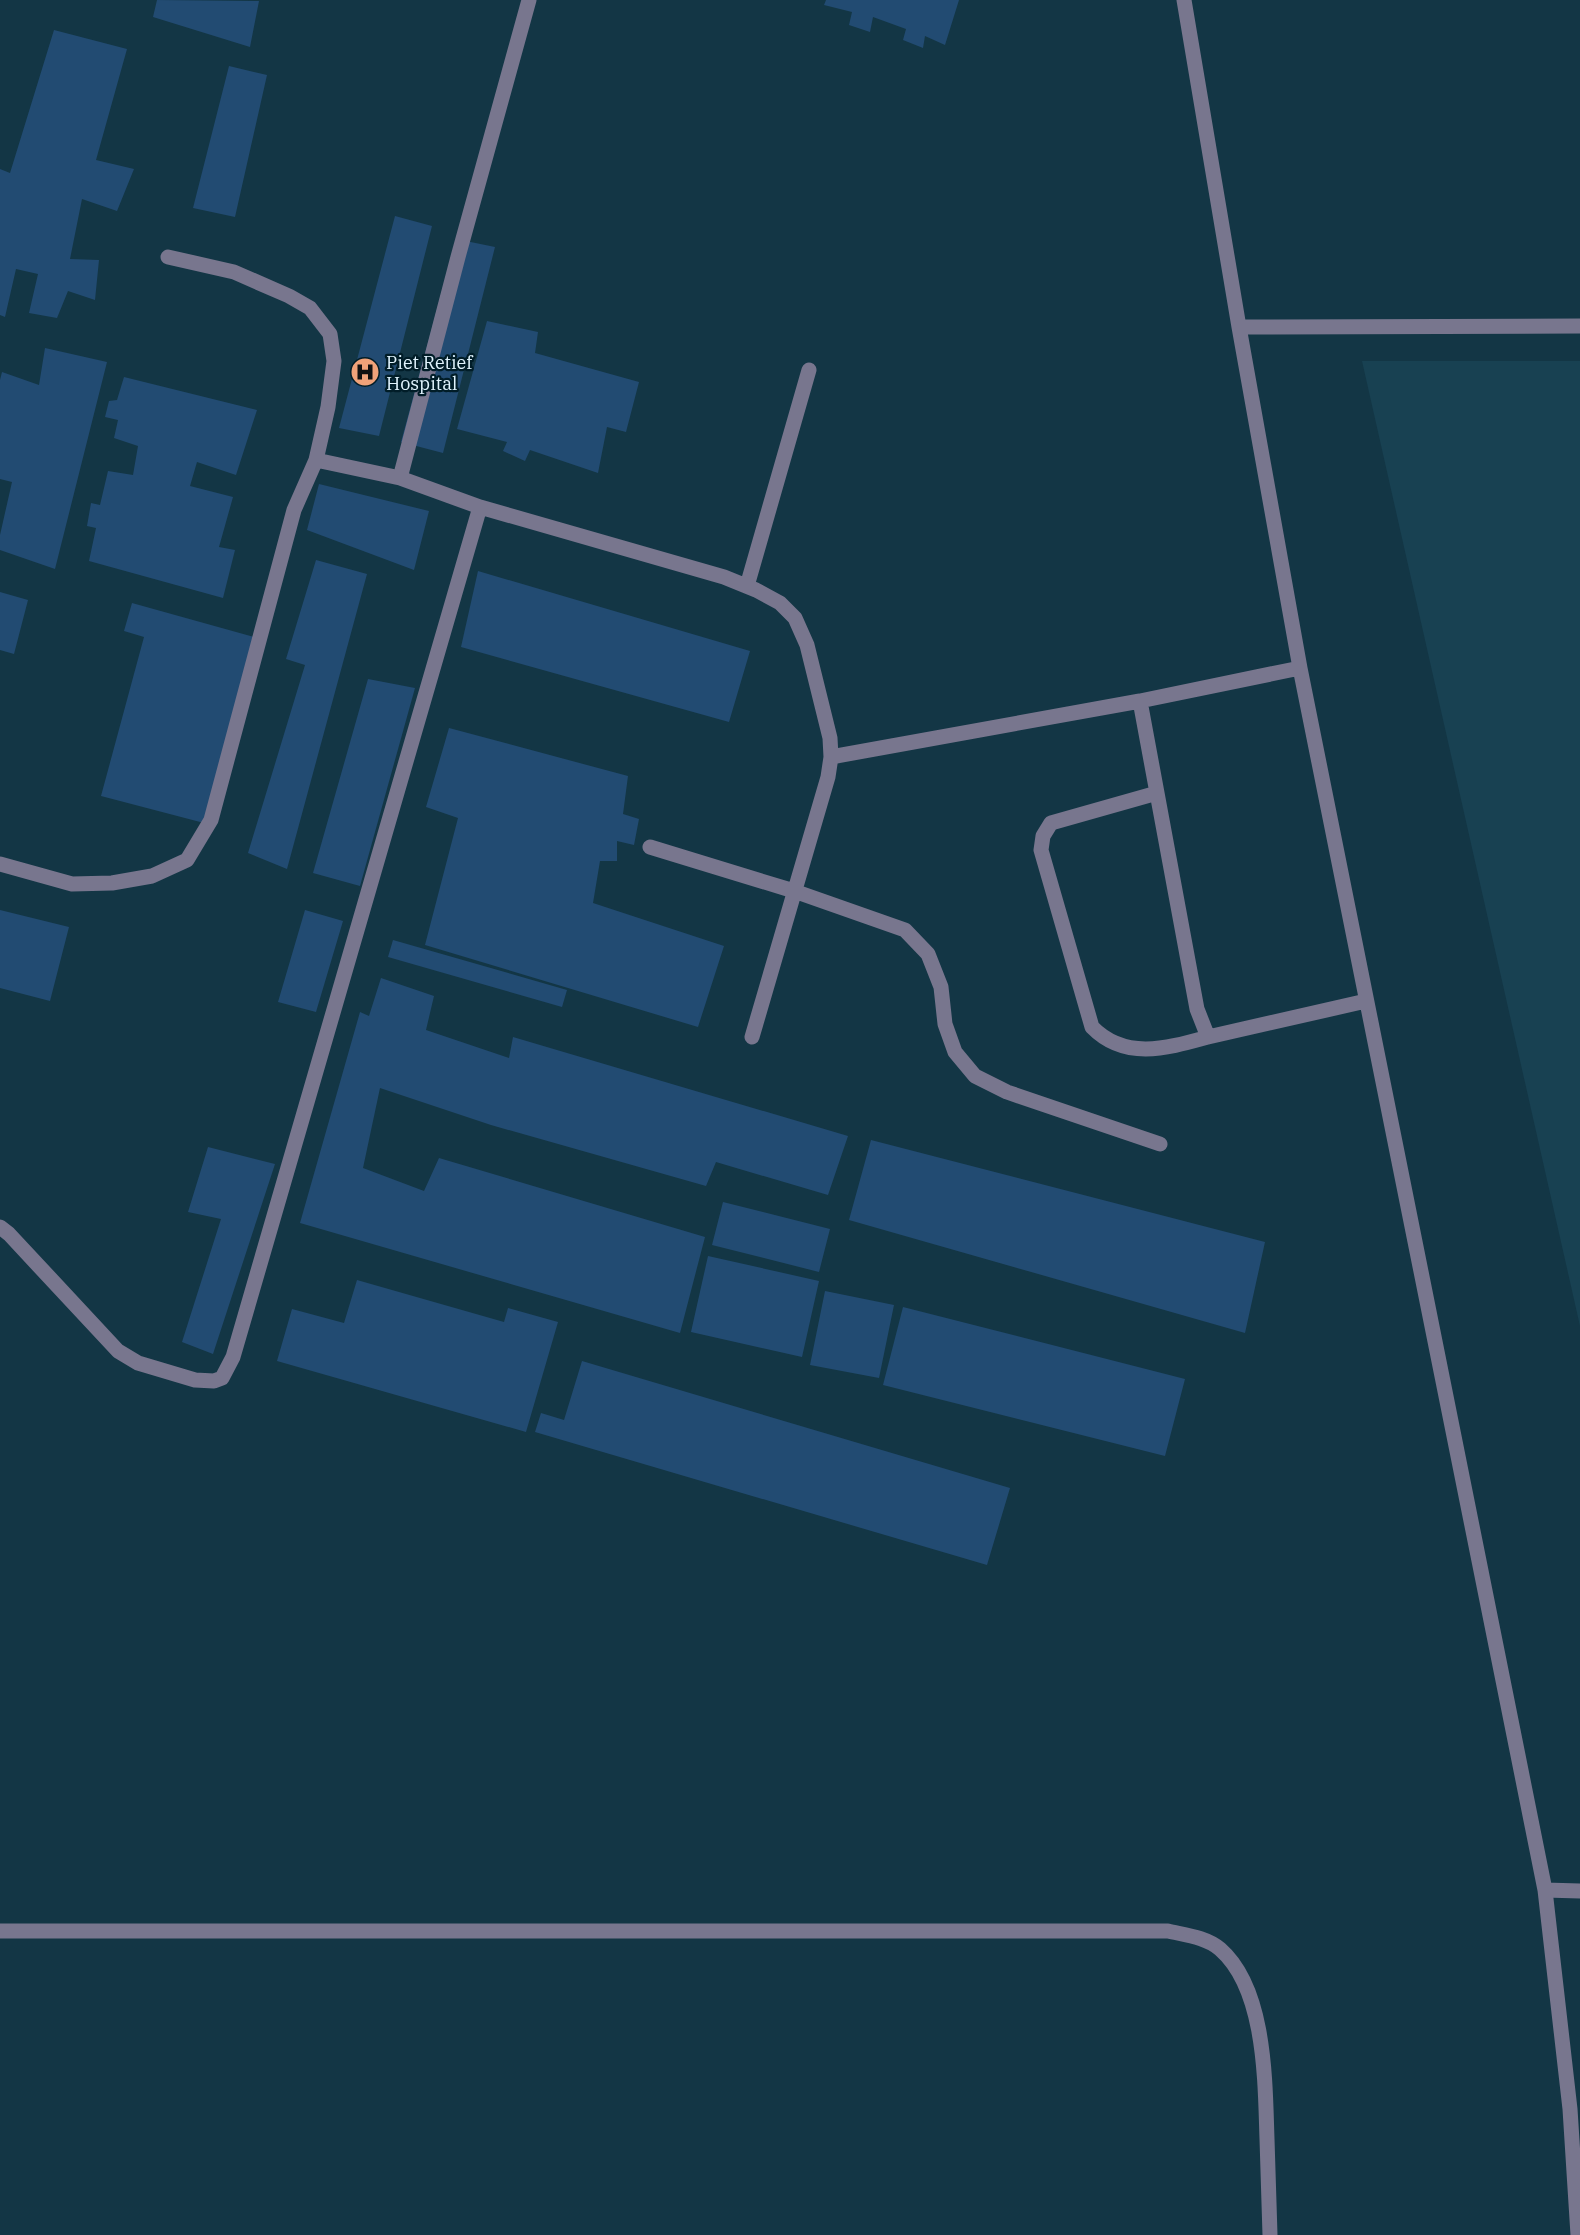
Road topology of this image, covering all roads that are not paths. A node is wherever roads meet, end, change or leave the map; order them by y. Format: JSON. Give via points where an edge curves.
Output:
{"nodes":[{"id":1,"x":529,"y":0,"type":"edge"},
{"id":2,"x":1184,"y":0,"type":"edge"},
{"id":3,"x":168,"y":257,"type":"dead end"},
{"id":4,"x":1580,"y":326,"type":"edge"},
{"id":5,"x":1239,"y":327,"type":"junction"},
{"id":6,"x":809,"y":370,"type":"dead end"},
{"id":7,"x":316,"y":460,"type":"junction"},
{"id":8,"x":400,"y":478,"type":"junction"},
{"id":9,"x":480,"y":507,"type":"junction"},
{"id":10,"x":747,"y":586,"type":"junction"},
{"id":11,"x":1300,"y":668,"type":"junction"},
{"id":12,"x":1140,"y":701,"type":"junction"},
{"id":13,"x":831,"y":757,"type":"junction"},
{"id":14,"x":1157,"y":793,"type":"junction"},
{"id":15,"x":650,"y":847,"type":"dead end"},
{"id":16,"x":0,"y":864,"type":"edge"},
{"id":17,"x":794,"y":891,"type":"junction"},
{"id":18,"x":1366,"y":1001,"type":"junction"},
{"id":19,"x":1208,"y":1036,"type":"junction"},
{"id":20,"x":752,"y":1037,"type":"dead end"},
{"id":21,"x":1160,"y":1144,"type":"dead end"},
{"id":22,"x":0,"y":1227,"type":"edge"},
{"id":23,"x":1545,"y":1890,"type":"junction"},
{"id":24,"x":1580,"y":1891,"type":"edge"},
{"id":25,"x":0,"y":1931,"type":"edge"},
{"id":26,"x":1270,"y":2235,"type":"edge"},
{"id":27,"x":1578,"y":2235,"type":"edge"}],
"edges":[{"from":1,"to":8,"type":"street"},
{"from":2,"to":5,"type":"street"},
{"from":3,"to":7,"type":"street","via":[[234,272],[289,296],[310,308],[330,334],[334,361]]},
{"from":4,"to":5,"type":"street"},
{"from":5,"to":11,"type":"street"},
{"from":6,"to":10,"type":"street"},
{"from":7,"to":8,"type":"street"},
{"from":7,"to":16,"type":"street","via":[[294,510],[211,820],[187,860],[152,876],[72,884]]},
{"from":8,"to":9,"type":"street"},
{"from":9,"to":10,"type":"street"},
{"from":9,"to":22,"type":"street","via":[[233,1357],[222,1377],[214,1381],[195,1380],[138,1363],[118,1351]]},
{"from":10,"to":13,"type":"street","via":[[780,603],[795,618],[807,645],[830,738]]},
{"from":11,"to":12,"type":"street"},
{"from":11,"to":18,"type":"street"},
{"from":12,"to":13,"type":"street"},
{"from":12,"to":14,"type":"street"},
{"from":13,"to":17,"type":"street"},
{"from":14,"to":19,"type":"street","via":[[1197,1009]]},
{"from":14,"to":19,"type":"street","via":[[1051,823],[1042,836],[1041,850],[1092,1027],[1120,1046],[1145,1049],[1171,1048]]},
{"from":15,"to":17,"type":"street"},
{"from":17,"to":20,"type":"street"},
{"from":17,"to":21,"type":"street","via":[[905,930],[928,954],[955,1053],[975,1076],[1007,1092]]},
{"from":18,"to":19,"type":"street"},
{"from":18,"to":23,"type":"street"},
{"from":23,"to":24,"type":"street"},
{"from":23,"to":27,"type":"street","via":[[1570,2109]]},
{"from":25,"to":26,"type":"street","via":[[1168,1931],[1195,1937],[1218,1947],[1239,1971],[1255,2016],[1264,2063]]}]}
